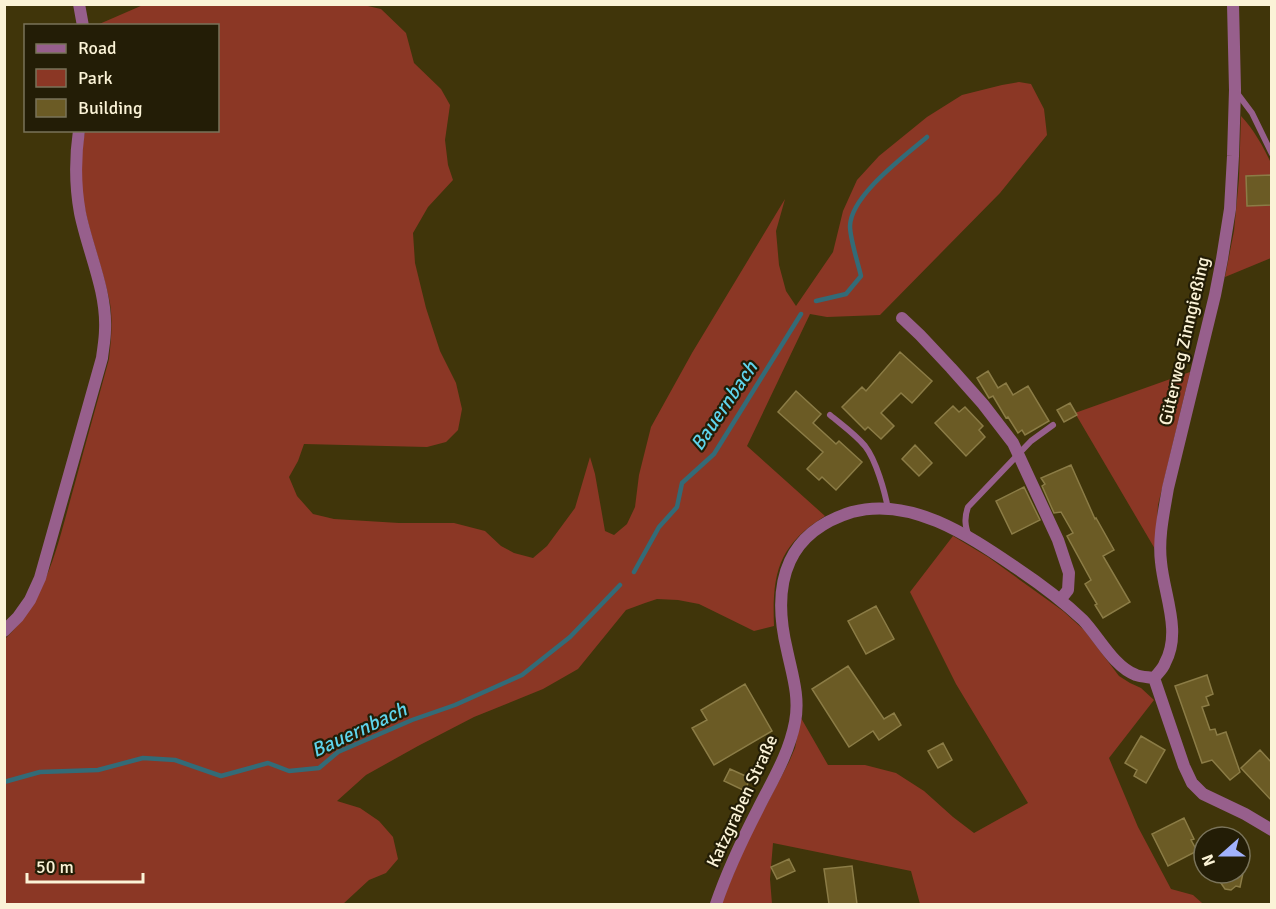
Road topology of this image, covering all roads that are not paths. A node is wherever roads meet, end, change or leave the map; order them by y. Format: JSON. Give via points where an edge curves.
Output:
{"nodes":[{"id":1,"x":79,"y":4,"type":"edge"},
{"id":2,"x":1233,"y":4,"type":"edge"},
{"id":3,"x":83,"y":24,"type":"edge"},
{"id":4,"x":1235,"y":90,"type":"junction"},
{"id":5,"x":79,"y":132,"type":"edge"},
{"id":6,"x":1272,"y":154,"type":"edge"},
{"id":7,"x":902,"y":318,"type":"dead end"},
{"id":8,"x":830,"y":415,"type":"dead end"},
{"id":9,"x":1053,"y":425,"type":"dead end"},
{"id":10,"x":1018,"y":454,"type":"junction"},
{"id":11,"x":888,"y":509,"type":"junction"},
{"id":12,"x":969,"y":537,"type":"junction"},
{"id":13,"x":1060,"y":600,"type":"junction"},
{"id":14,"x":4,"y":631,"type":"edge"},
{"id":15,"x":1154,"y":678,"type":"junction"},
{"id":16,"x":1272,"y":830,"type":"edge"},
{"id":17,"x":716,"y":904,"type":"edge"}],
"edges":[{"from":1,"to":3,"type":"street"},
{"from":2,"to":4,"type":"street","name":"Güterweg Zinngießing"},
{"from":4,"to":6,"type":"lane"},
{"from":4,"to":15,"type":"street","name":"Güterweg Zinngießing","via":[[1230,209],[1222,259],[1162,520],[1161,561],[1172,649]]},
{"from":5,"to":14,"type":"street","via":[[76,183],[103,305],[102,358],[40,578],[30,600]]},
{"from":7,"to":10,"type":"street","via":[[983,404]]},
{"from":8,"to":11,"type":"lane","via":[[867,448]]},
{"from":9,"to":10,"type":"lane"},
{"from":10,"to":12,"type":"lane","via":[[968,507],[965,516]]},
{"from":10,"to":13,"type":"street","via":[[1069,573],[1068,590]]},
{"from":11,"to":12,"type":"street","name":"Katzgraben Straße","via":[[925,517]]},
{"from":11,"to":17,"type":"street","name":"Katzgraben Straße","via":[[863,510],[826,523],[810,534],[790,562],[781,606],[797,702],[793,733],[781,767],[741,841]]},
{"from":12,"to":13,"type":"street","name":"Katzgraben Straße"},
{"from":13,"to":15,"type":"street","name":"Katzgraben Straße","via":[[1125,670]]},
{"from":15,"to":16,"type":"street","via":[[1192,783],[1203,794]]}]}
